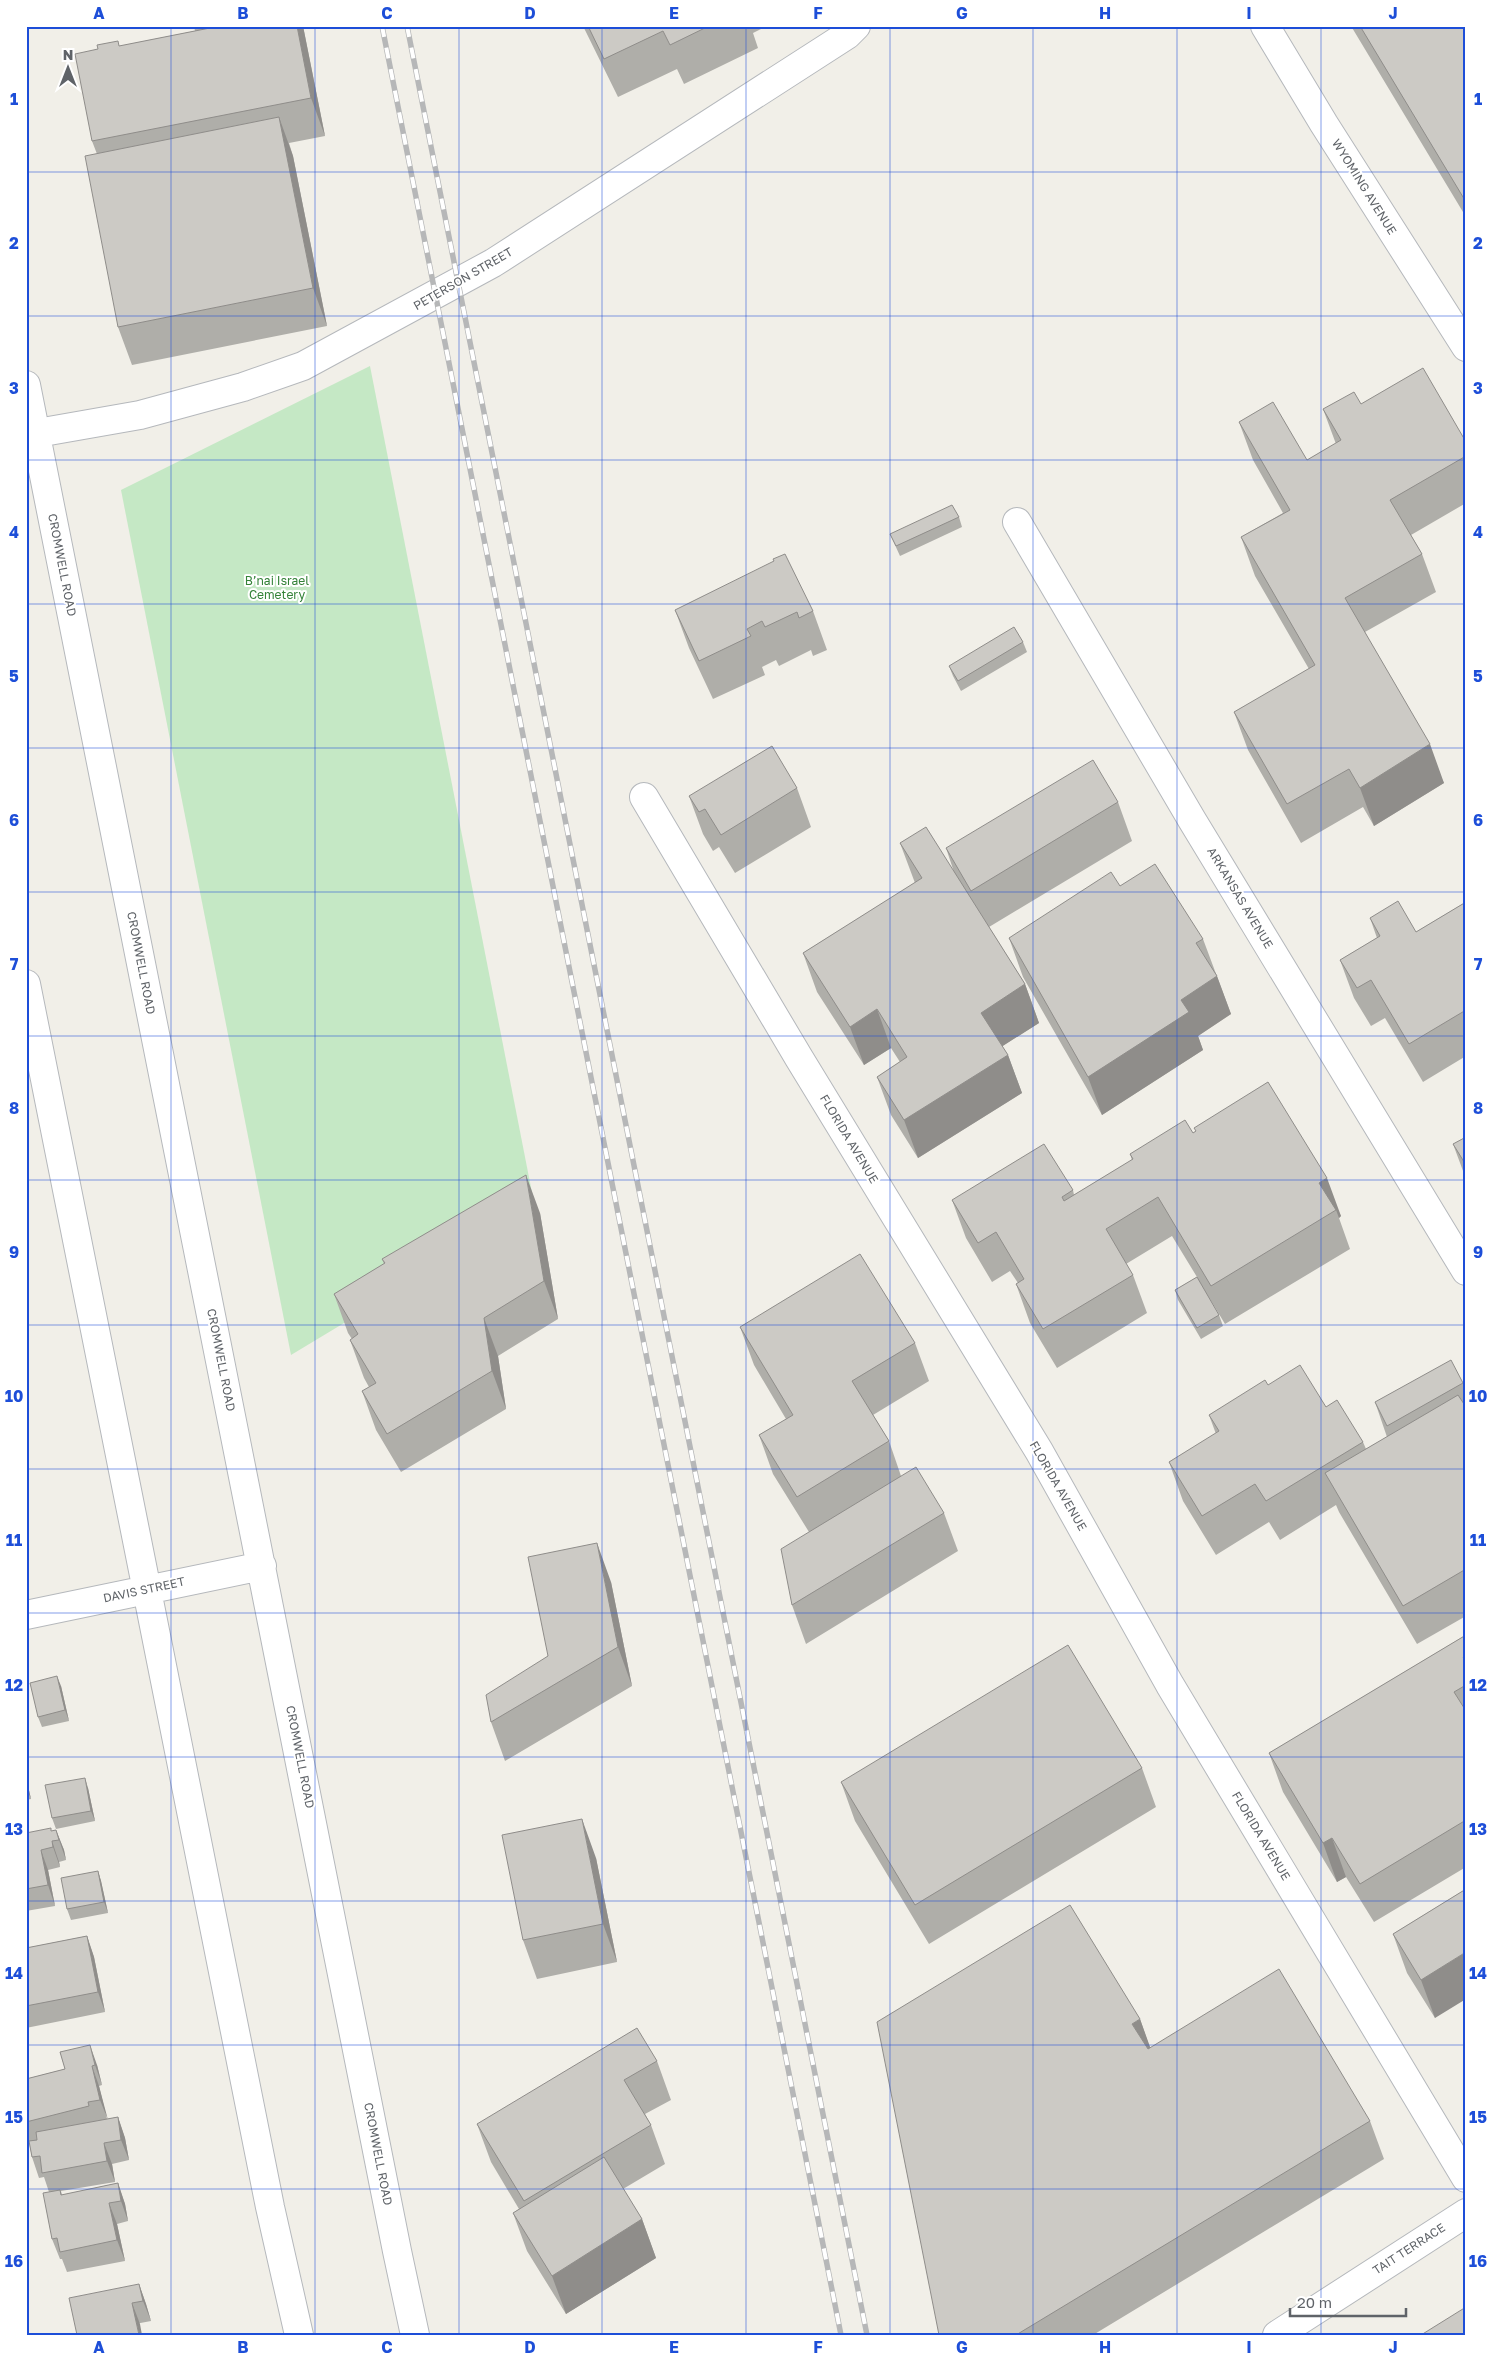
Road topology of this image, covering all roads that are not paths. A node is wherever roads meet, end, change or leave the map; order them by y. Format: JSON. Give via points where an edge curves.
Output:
{"nodes":[{"id":1,"x":856,"y":26,"type":"edge"},
{"id":2,"x":1265,"y":26,"type":"edge"},
{"id":3,"x":1466,"y":347,"type":"edge"},
{"id":4,"x":26,"y":385,"type":"edge"},
{"id":5,"x":31,"y":434,"type":"edge"},
{"id":6,"x":1017,"y":522,"type":"dead end"},
{"id":7,"x":644,"y":797,"type":"dead end"},
{"id":8,"x":26,"y":984,"type":"edge"},
{"id":9,"x":1466,"y":1271,"type":"edge"},
{"id":10,"x":262,"y":1566,"type":"junction"},
{"id":11,"x":147,"y":1590,"type":"junction"},
{"id":12,"x":26,"y":1615,"type":"edge"},
{"id":13,"x":1466,"y":2178,"type":"edge"},
{"id":14,"x":1466,"y":2213,"type":"edge"},
{"id":15,"x":299,"y":2335,"type":"edge"},
{"id":16,"x":415,"y":2335,"type":"edge"},
{"id":17,"x":1277,"y":2335,"type":"edge"}],
"edges":[{"from":1,"to":5,"type":"street","name":"PETERSON STREET","via":[[847,35],[493,263],[303,366],[242,387],[140,415]]},
{"from":2,"to":3,"type":"street","name":"WYOMING AVENUE"},
{"from":4,"to":5,"type":"street","name":"CROMWELL ROAD"},
{"from":5,"to":10,"type":"street","name":"CROMWELL ROAD"},
{"from":6,"to":9,"type":"street","name":"ARKANSAS AVENUE","via":[[1192,820]]},
{"from":7,"to":13,"type":"street","name":"FLORIDA AVENUE","via":[[1039,1451],[1170,1685]]},
{"from":8,"to":11,"type":"street"},
{"from":10,"to":11,"type":"street","name":"DAVIS STREET"},
{"from":10,"to":16,"type":"street","name":"CROMWELL ROAD"},
{"from":11,"to":12,"type":"street","name":"DAVIS STREET"},
{"from":11,"to":15,"type":"street","via":[[270,2208]]},
{"from":14,"to":17,"type":"street","name":"TAIT TERRACE"}]}
